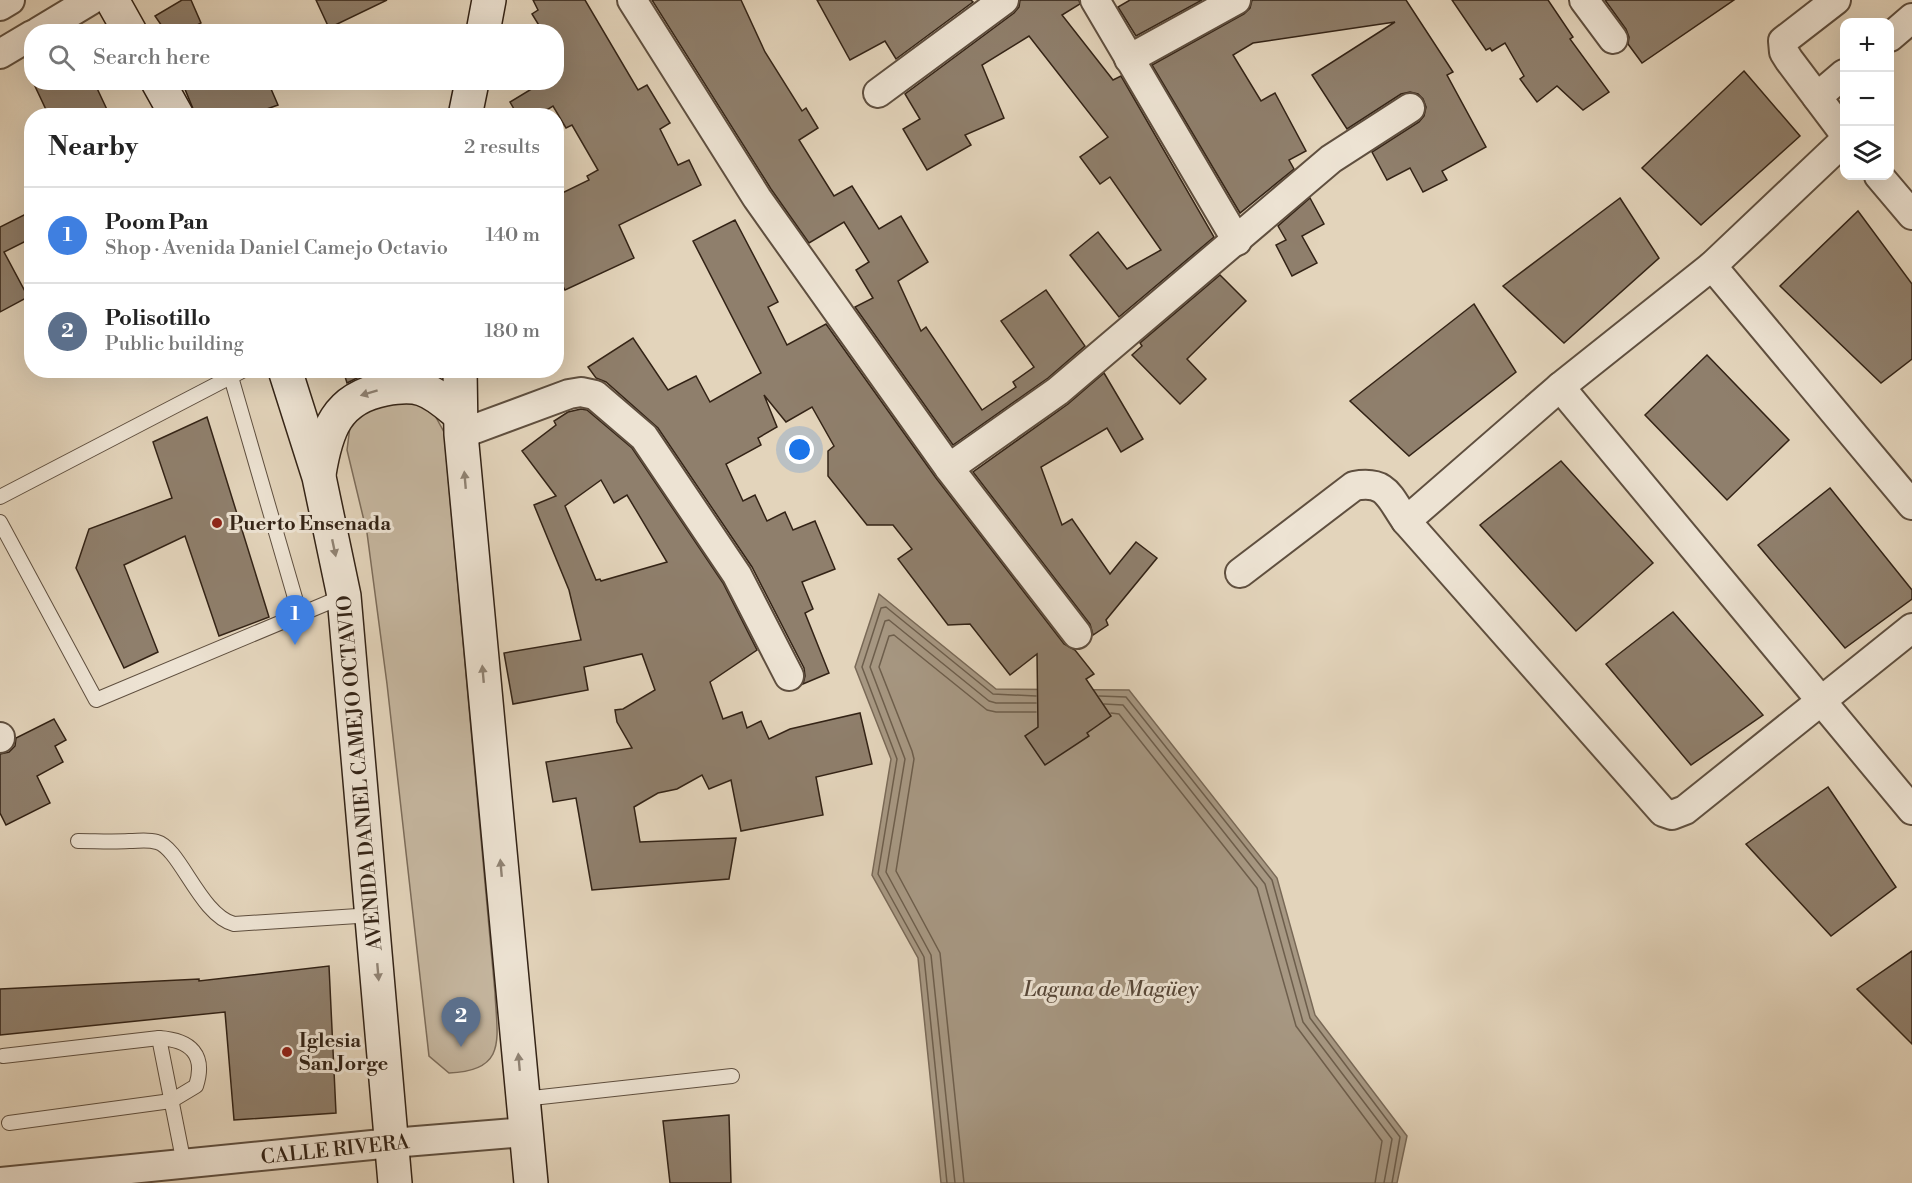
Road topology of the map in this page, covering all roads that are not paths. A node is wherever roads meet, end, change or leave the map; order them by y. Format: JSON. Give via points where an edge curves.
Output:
{"nodes":[{"id":1,"x":10,"y":0,"type":"edge"},
{"id":2,"x":91,"y":0,"type":"edge"},
{"id":3,"x":112,"y":0,"type":"edge"},
{"id":4,"x":489,"y":0,"type":"edge"},
{"id":5,"x":632,"y":0,"type":"edge"},
{"id":6,"x":1004,"y":0,"type":"edge"},
{"id":7,"x":1095,"y":0,"type":"edge"},
{"id":8,"x":1236,"y":0,"type":"edge"},
{"id":9,"x":1584,"y":0,"type":"edge"},
{"id":10,"x":1836,"y":0,"type":"edge"},
{"id":11,"x":0,"y":6,"type":"edge"},
{"id":12,"x":1912,"y":18,"type":"edge"},
{"id":13,"x":51,"y":24,"type":"edge"},
{"id":14,"x":125,"y":24,"type":"edge"},
{"id":15,"x":484,"y":24,"type":"edge"},
{"id":16,"x":1894,"y":34,"type":"edge"},
{"id":17,"x":1613,"y":39,"type":"dead end"},
{"id":18,"x":24,"y":40,"type":"edge"},
{"id":19,"x":0,"y":54,"type":"edge"},
{"id":20,"x":1129,"y":60,"type":"junction"},
{"id":21,"x":1840,"y":78,"type":"edge"},
{"id":22,"x":162,"y":90,"type":"edge"},
{"id":23,"x":470,"y":90,"type":"edge"},
{"id":24,"x":878,"y":93,"type":"dead end"},
{"id":25,"x":1817,"y":97,"type":"junction"},
{"id":26,"x":173,"y":108,"type":"edge"},
{"id":27,"x":467,"y":108,"type":"edge"},
{"id":28,"x":1410,"y":108,"type":"dead end"},
{"id":29,"x":1840,"y":127,"type":"edge"},
{"id":30,"x":1840,"y":146,"type":"edge"},
{"id":31,"x":1882,"y":180,"type":"edge"},
{"id":32,"x":1912,"y":215,"type":"edge"},
{"id":33,"x":1237,"y":241,"type":"junction"},
{"id":34,"x":1712,"y":266,"type":"junction"},
{"id":35,"x":229,"y":378,"type":"edge"},
{"id":36,"x":231,"y":378,"type":"edge"},
{"id":37,"x":288,"y":378,"type":"edge"},
{"id":38,"x":460,"y":378,"type":"edge"},
{"id":39,"x":1560,"y":387,"type":"junction"},
{"id":40,"x":461,"y":425,"type":"junction"},
{"id":41,"x":949,"y":468,"type":"junction"},
{"id":42,"x":319,"y":477,"type":"junction"},
{"id":43,"x":0,"y":497,"type":"edge"},
{"id":44,"x":1912,"y":505,"type":"edge"},
{"id":45,"x":1406,"y":520,"type":"junction"},
{"id":46,"x":0,"y":522,"type":"edge"},
{"id":47,"x":1240,"y":573,"type":"dead end"},
{"id":48,"x":344,"y":596,"type":"junction"},
{"id":49,"x":300,"y":615,"type":"junction"},
{"id":50,"x":1912,"y":628,"type":"edge"},
{"id":51,"x":1077,"y":634,"type":"dead end"},
{"id":52,"x":789,"y":676,"type":"dead end"},
{"id":53,"x":1820,"y":700,"type":"junction"},
{"id":54,"x":1912,"y":810,"type":"edge"},
{"id":55,"x":78,"y":841,"type":"dead end"},
{"id":56,"x":373,"y":915,"type":"junction"},
{"id":57,"x":159,"y":1038,"type":"junction"},
{"id":58,"x":3,"y":1056,"type":"dead end"},
{"id":59,"x":732,"y":1076,"type":"dead end"},
{"id":60,"x":523,"y":1099,"type":"junction"},
{"id":61,"x":171,"y":1101,"type":"junction"},
{"id":62,"x":9,"y":1122,"type":"dead end"},
{"id":63,"x":526,"y":1132,"type":"junction"},
{"id":64,"x":392,"y":1143,"type":"junction"},
{"id":65,"x":184,"y":1164,"type":"junction"},
{"id":66,"x":0,"y":1182,"type":"edge"},
{"id":67,"x":395,"y":1183,"type":"edge"},
{"id":68,"x":531,"y":1183,"type":"edge"}],
"edges":[{"from":1,"to":11,"type":"street"},
{"from":2,"to":13,"type":"street"},
{"from":3,"to":14,"type":"main road"},
{"from":4,"to":15,"type":"main road"},
{"from":5,"to":41,"type":"street","via":[[757,198]]},
{"from":6,"to":24,"type":"street"},
{"from":7,"to":20,"type":"street"},
{"from":8,"to":20,"type":"street"},
{"from":9,"to":17,"type":"street"},
{"from":10,"to":25,"type":"street","via":[[1783,41],[1784,52]]},
{"from":12,"to":16,"type":"street"},
{"from":18,"to":19,"type":"street"},
{"from":20,"to":33,"type":"street"},
{"from":21,"to":25,"type":"street"},
{"from":22,"to":26,"type":"main road"},
{"from":23,"to":27,"type":"main road"},
{"from":25,"to":29,"type":"street"},
{"from":28,"to":33,"type":"street","via":[[1331,159]]},
{"from":30,"to":34,"type":"street"},
{"from":31,"to":32,"type":"street"},
{"from":33,"to":41,"type":"street","via":[[1058,391]]},
{"from":34,"to":39,"type":"street"},
{"from":34,"to":44,"type":"street"},
{"from":35,"to":43,"type":"lane"},
{"from":36,"to":49,"type":"lane"},
{"from":37,"to":42,"type":"main road","name":"AVENIDA DANIEL CAMEJO OCTAVIO"},
{"from":38,"to":40,"type":"main road"},
{"from":39,"to":45,"type":"street"},
{"from":39,"to":53,"type":"street"},
{"from":40,"to":42,"type":"main road","one_way":true,"via":[[439,397],[421,388],[399,387],[355,398],[340,412],[329,432]]},
{"from":40,"to":52,"type":"street","via":[[569,394],[595,395],[644,437],[737,575]]},
{"from":60,"to":40,"type":"main road","one_way":true},
{"from":41,"to":51,"type":"street"},
{"from":42,"to":48,"type":"main road","name":"AVENIDA DANIEL CAMEJO OCTAVIO","one_way":true},
{"from":45,"to":47,"type":"street","via":[[1382,488],[1369,483],[1354,486]]},
{"from":45,"to":53,"type":"street","via":[[1663,812],[1672,815],[1685,810]]},
{"from":46,"to":49,"type":"lane","via":[[96,700]]},
{"from":48,"to":49,"type":"lane"},
{"from":48,"to":56,"type":"main road","name":"AVENIDA DANIEL CAMEJO OCTAVIO"},
{"from":50,"to":53,"type":"street"},
{"from":53,"to":54,"type":"street"},
{"from":55,"to":56,"type":"lane","via":[[160,842],[175,857],[198,893],[224,921],[234,924]]},
{"from":56,"to":64,"type":"main road","name":"AVENIDA DANIEL CAMEJO OCTAVIO","one_way":true},
{"from":57,"to":58,"type":"lane"},
{"from":57,"to":61,"type":"lane"},
{"from":57,"to":61,"type":"lane","via":[[186,1045],[198,1057],[200,1072],[196,1086]]},
{"from":59,"to":60,"type":"lane"},
{"from":60,"to":63,"type":"main road"},
{"from":61,"to":62,"type":"lane"},
{"from":61,"to":65,"type":"lane"},
{"from":63,"to":64,"type":"street","name":"CALLE RIVERA"},
{"from":63,"to":68,"type":"main road"},
{"from":64,"to":65,"type":"street","name":"CALLE RIVERA"},
{"from":64,"to":67,"type":"main road","name":"AVENIDA DANIEL CAMEJO OCTAVIO"},
{"from":65,"to":66,"type":"street","name":"CALLE RIVERA"}]}
